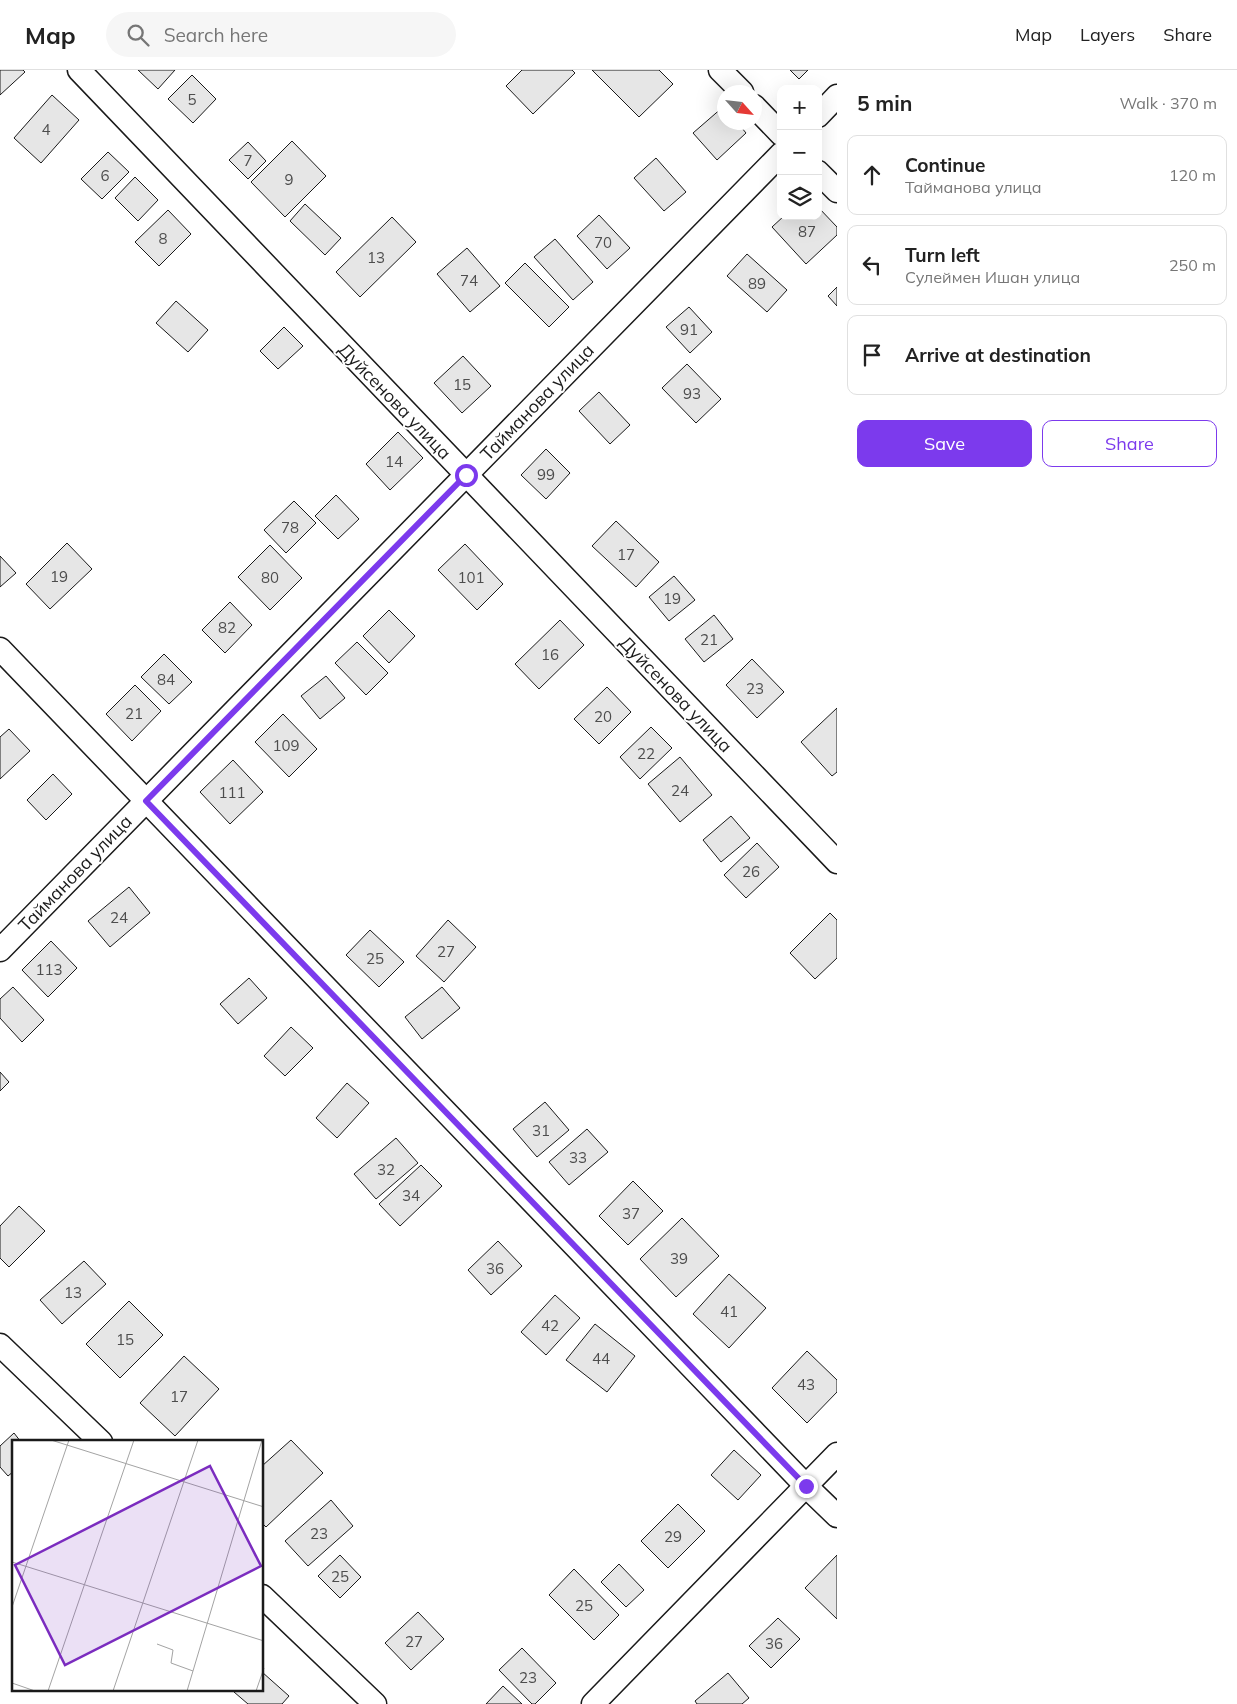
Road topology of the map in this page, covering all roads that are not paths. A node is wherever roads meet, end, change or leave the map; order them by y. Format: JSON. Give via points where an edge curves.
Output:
{"nodes":[{"id":1,"x":79,"y":70,"type":"edge"},
{"id":2,"x":720,"y":70,"type":"edge"},
{"id":3,"x":735,"y":85,"type":"edge"},
{"id":4,"x":837,"y":96,"type":"edge"},
{"id":5,"x":822,"y":112,"type":"edge"},
{"id":6,"x":762,"y":114,"type":"edge"},
{"id":7,"x":777,"y":130,"type":"edge"},
{"id":8,"x":777,"y":158,"type":"edge"},
{"id":9,"x":821,"y":175,"type":"edge"},
{"id":10,"x":837,"y":192,"type":"edge"},
{"id":11,"x":466,"y":475,"type":"junction"},
{"id":12,"x":0,"y":649,"type":"edge"},
{"id":13,"x":146,"y":801,"type":"junction"},
{"id":14,"x":837,"y":862,"type":"edge"},
{"id":15,"x":0,"y":950,"type":"edge"},
{"id":16,"x":0,"y":1344,"type":"edge"},
{"id":17,"x":99,"y":1440,"type":"edge"},
{"id":18,"x":837,"y":1454,"type":"edge"},
{"id":19,"x":806,"y":1486,"type":"junction"},
{"id":20,"x":837,"y":1516,"type":"edge"},
{"id":21,"x":264,"y":1598,"type":"edge"},
{"id":22,"x":375,"y":1704,"type":"edge"},
{"id":23,"x":593,"y":1704,"type":"edge"}],
"edges":[{"from":1,"to":11,"type":"street","name":"Дуйсенова улица"},
{"from":2,"to":3,"type":"street"},
{"from":4,"to":5,"type":"street"},
{"from":6,"to":7,"type":"street"},
{"from":8,"to":11,"type":"street","name":"Тайманова улица"},
{"from":9,"to":10,"type":"street"},
{"from":11,"to":13,"type":"street","name":"Тайманова улица"},
{"from":11,"to":14,"type":"street","name":"Дуйсенова улица"},
{"from":12,"to":13,"type":"street"},
{"from":13,"to":15,"type":"street","name":"Тайманова улица"},
{"from":13,"to":19,"type":"street"},
{"from":16,"to":17,"type":"street"},
{"from":18,"to":19,"type":"street"},
{"from":19,"to":20,"type":"street"},
{"from":19,"to":23,"type":"street"},
{"from":21,"to":22,"type":"street"}]}
